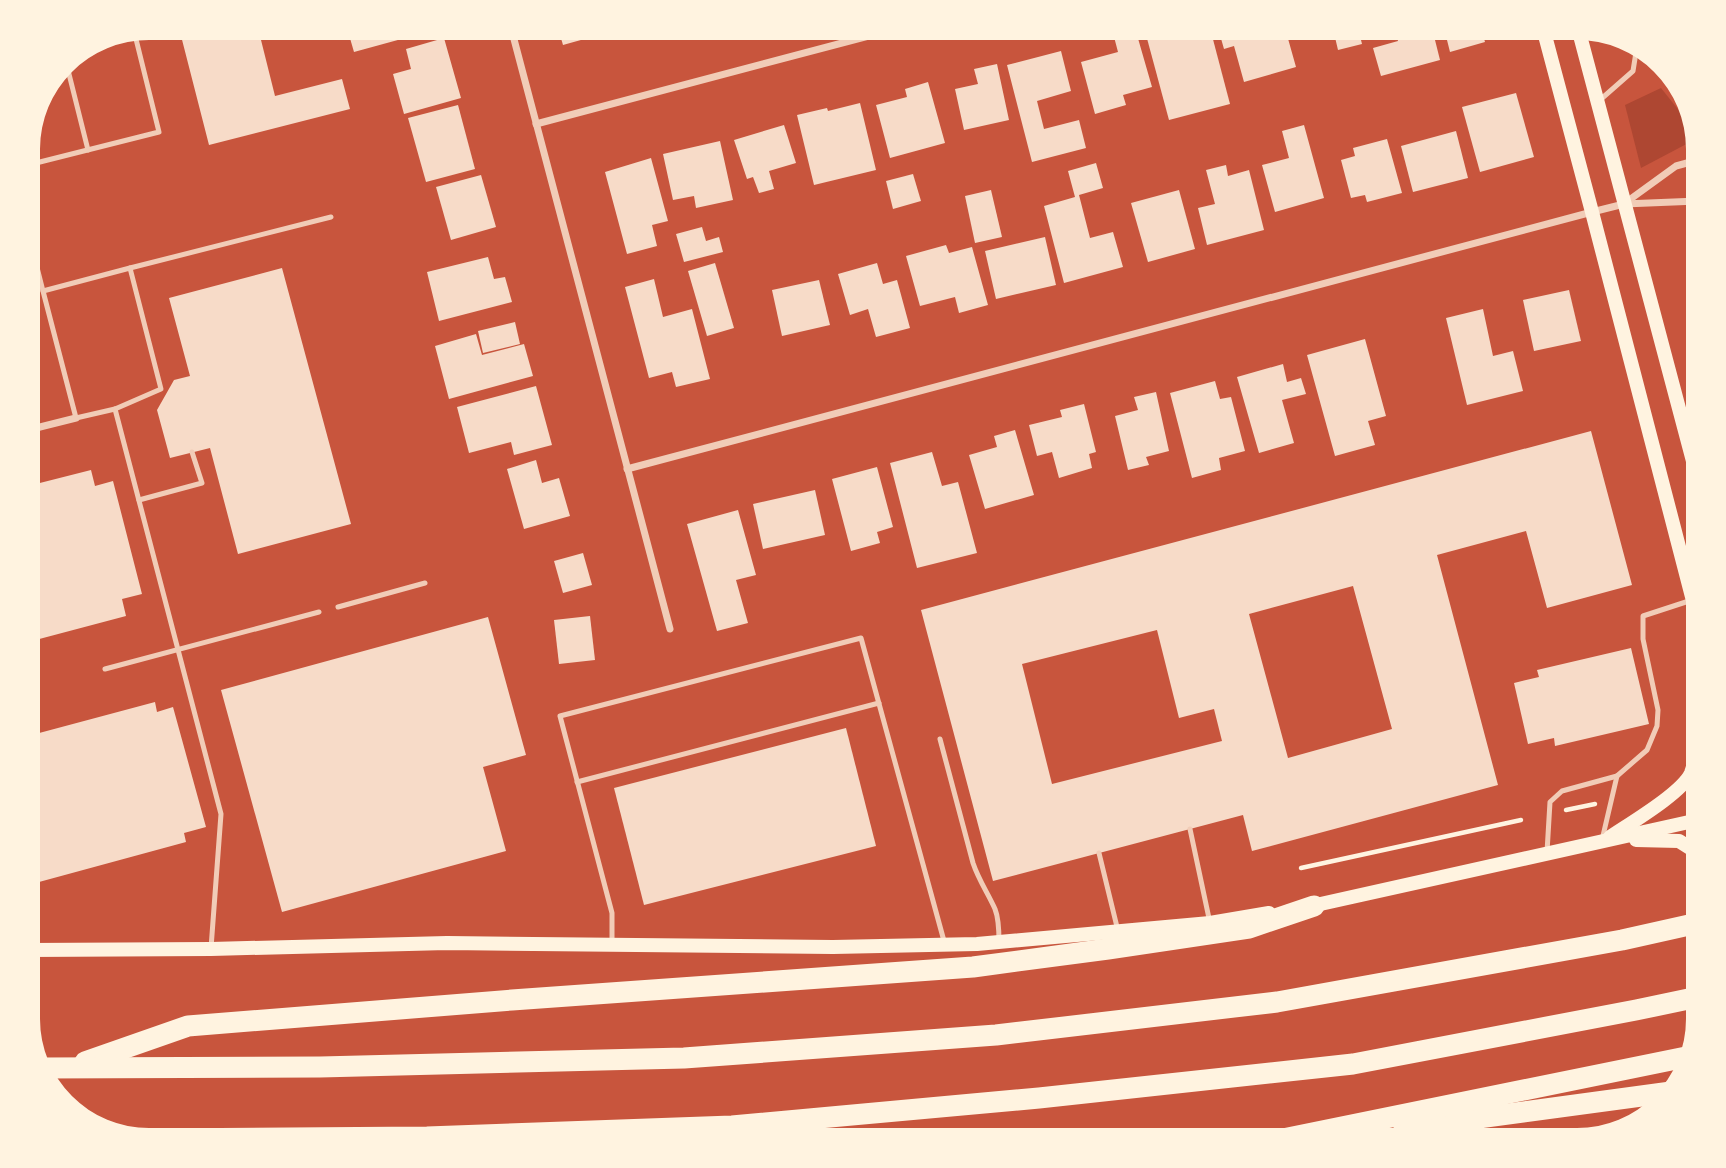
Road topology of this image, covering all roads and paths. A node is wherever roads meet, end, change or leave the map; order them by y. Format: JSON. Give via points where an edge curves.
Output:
{"nodes":[{"id":1,"x":514,"y":40,"type":"edge"},
{"id":2,"x":854,"y":40,"type":"edge"},
{"id":3,"x":1545,"y":40,"type":"edge"},
{"id":4,"x":1581,"y":40,"type":"edge"},
{"id":5,"x":136,"y":41,"type":"edge"},
{"id":6,"x":1635,"y":58,"type":"edge"},
{"id":7,"x":69,"y":76,"type":"edge"},
{"id":8,"x":1597,"y":102,"type":"junction"},
{"id":9,"x":536,"y":124,"type":"junction"},
{"id":10,"x":88,"y":150,"type":"junction"},
{"id":11,"x":40,"y":162,"type":"edge"},
{"id":12,"x":1686,"y":163,"type":"edge"},
{"id":13,"x":1686,"y":201,"type":"edge"},
{"id":14,"x":1624,"y":204,"type":"junction"},
{"id":15,"x":1592,"y":212,"type":"junction"},
{"id":16,"x":331,"y":217,"type":"dead end"},
{"id":17,"x":130,"y":268,"type":"junction"},
{"id":18,"x":40,"y":279,"type":"edge"},
{"id":19,"x":43,"y":291,"type":"junction"},
{"id":20,"x":115,"y":409,"type":"junction"},
{"id":21,"x":76,"y":418,"type":"junction"},
{"id":22,"x":40,"y":427,"type":"edge"},
{"id":23,"x":1686,"y":435,"type":"edge"},
{"id":24,"x":192,"y":452,"type":"dead end"},
{"id":25,"x":627,"y":469,"type":"junction"},
{"id":26,"x":139,"y":500,"type":"junction"},
{"id":27,"x":1686,"y":565,"type":"edge"},
{"id":28,"x":425,"y":583,"type":"dead end"},
{"id":29,"x":1686,"y":602,"type":"edge"},
{"id":30,"x":338,"y":607,"type":"dead end"},
{"id":31,"x":319,"y":612,"type":"dead end"},
{"id":32,"x":670,"y":629,"type":"dead end"},
{"id":33,"x":178,"y":650,"type":"junction"},
{"id":34,"x":105,"y":669,"type":"dead end"},
{"id":35,"x":879,"y":703,"type":"junction"},
{"id":36,"x":940,"y":739,"type":"dead end"},
{"id":37,"x":1617,"y":776,"type":"junction"},
{"id":38,"x":1686,"y":780,"type":"edge"},
{"id":39,"x":578,"y":782,"type":"junction"},
{"id":40,"x":1595,"y":804,"type":"dead end"},
{"id":41,"x":1562,"y":811,"type":"dead end"},
{"id":42,"x":1521,"y":820,"type":"dead end"},
{"id":43,"x":1686,"y":823,"type":"edge"},
{"id":44,"x":1190,"y":829,"type":"dead end"},
{"id":45,"x":1616,"y":839,"type":"junction"},
{"id":46,"x":1601,"y":843,"type":"junction"},
{"id":47,"x":1686,"y":845,"type":"edge"},
{"id":48,"x":1099,"y":853,"type":"dead end"},
{"id":49,"x":1547,"y":855,"type":"junction"},
{"id":50,"x":1301,"y":868,"type":"dead end"},
{"id":51,"x":1314,"y":906,"type":"junction"},
{"id":52,"x":1210,"y":923,"type":"junction"},
{"id":53,"x":1686,"y":926,"type":"edge"},
{"id":54,"x":1118,"y":931,"type":"junction"},
{"id":55,"x":999,"y":942,"type":"junction"},
{"id":56,"x":945,"y":944,"type":"junction"},
{"id":57,"x":612,"y":945,"type":"junction"},
{"id":58,"x":211,"y":948,"type":"junction"},
{"id":59,"x":40,"y":950,"type":"edge"},
{"id":60,"x":1686,"y":1000,"type":"edge"},
{"id":61,"x":1678,"y":1059,"type":"edge"},
{"id":62,"x":52,"y":1068,"type":"edge"},
{"id":63,"x":68,"y":1068,"type":"junction"},
{"id":64,"x":1654,"y":1096,"type":"edge"},
{"id":65,"x":677,"y":1128,"type":"edge"},
{"id":66,"x":1338,"y":1128,"type":"edge"},
{"id":67,"x":1406,"y":1128,"type":"edge"}],
"edges":[{"from":1,"to":9,"type":"street"},
{"from":2,"to":9,"type":"street"},
{"from":3,"to":15,"type":"main road"},
{"from":4,"to":8,"type":"main road"},
{"from":5,"to":10,"type":"lane","via":[[159,132]]},
{"from":6,"to":8,"type":"lane","via":[[1633,71]]},
{"from":7,"to":10,"type":"lane"},
{"from":8,"to":14,"type":"main road"},
{"from":9,"to":25,"type":"street"},
{"from":10,"to":11,"type":"lane"},
{"from":12,"to":14,"type":"street"},
{"from":13,"to":14,"type":"street"},
{"from":14,"to":15,"type":"street"},
{"from":14,"to":23,"type":"main road"},
{"from":15,"to":25,"type":"street"},
{"from":15,"to":27,"type":"main road"},
{"from":16,"to":17,"type":"lane"},
{"from":17,"to":19,"type":"lane"},
{"from":17,"to":20,"type":"lane","via":[[164,391]]},
{"from":18,"to":19,"type":"lane"},
{"from":19,"to":21,"type":"lane"},
{"from":20,"to":21,"type":"lane"},
{"from":20,"to":26,"type":"lane"},
{"from":21,"to":22,"type":"street"},
{"from":24,"to":26,"type":"lane","via":[[202,483]]},
{"from":25,"to":32,"type":"street"},
{"from":26,"to":33,"type":"lane"},
{"from":28,"to":30,"type":"lane"},
{"from":29,"to":37,"type":"lane","via":[[1643,616],[1657,726],[1647,750]]},
{"from":31,"to":33,"type":"lane"},
{"from":33,"to":34,"type":"lane"},
{"from":33,"to":58,"type":"lane","via":[[221,814]]},
{"from":35,"to":39,"type":"lane"},
{"from":35,"to":39,"type":"lane","via":[[860,638],[573,712],[560,716]]},
{"from":35,"to":56,"type":"lane"},
{"from":36,"to":55,"type":"lane","via":[[973,863],[996,911]]},
{"from":37,"to":46,"type":"lane"},
{"from":37,"to":49,"type":"lane","via":[[1562,791],[1550,802]]},
{"from":38,"to":46,"type":"main road"},
{"from":39,"to":57,"type":"lane","via":[[612,913]]},
{"from":40,"to":41,"type":"path"},
{"from":42,"to":50,"type":"path"},
{"from":43,"to":45,"type":"main road"},
{"from":44,"to":52,"type":"lane"},
{"from":45,"to":46,"type":"main road"},
{"from":45,"to":47,"type":"main road","via":[[1679,841]]},
{"from":46,"to":49,"type":"main road"},
{"from":48,"to":54,"type":"lane"},
{"from":49,"to":51,"type":"main road"},
{"from":51,"to":52,"type":"main road"},
{"from":51,"to":63,"type":"highway","via":[[1249,928],[973,967],[188,1026]]},
{"from":52,"to":54,"type":"main road"},
{"from":53,"to":63,"type":"highway","via":[[1277,1002],[996,1035],[684,1058]]},
{"from":54,"to":55,"type":"main road"},
{"from":55,"to":56,"type":"main road"},
{"from":56,"to":57,"type":"main road"},
{"from":57,"to":58,"type":"main road"},
{"from":58,"to":59,"type":"main road"},
{"from":60,"to":65,"type":"highway","via":[[1353,1064],[1039,1098]]},
{"from":61,"to":66,"type":"highway"},
{"from":62,"to":63,"type":"highway"},
{"from":64,"to":67,"type":"highway"}]}
